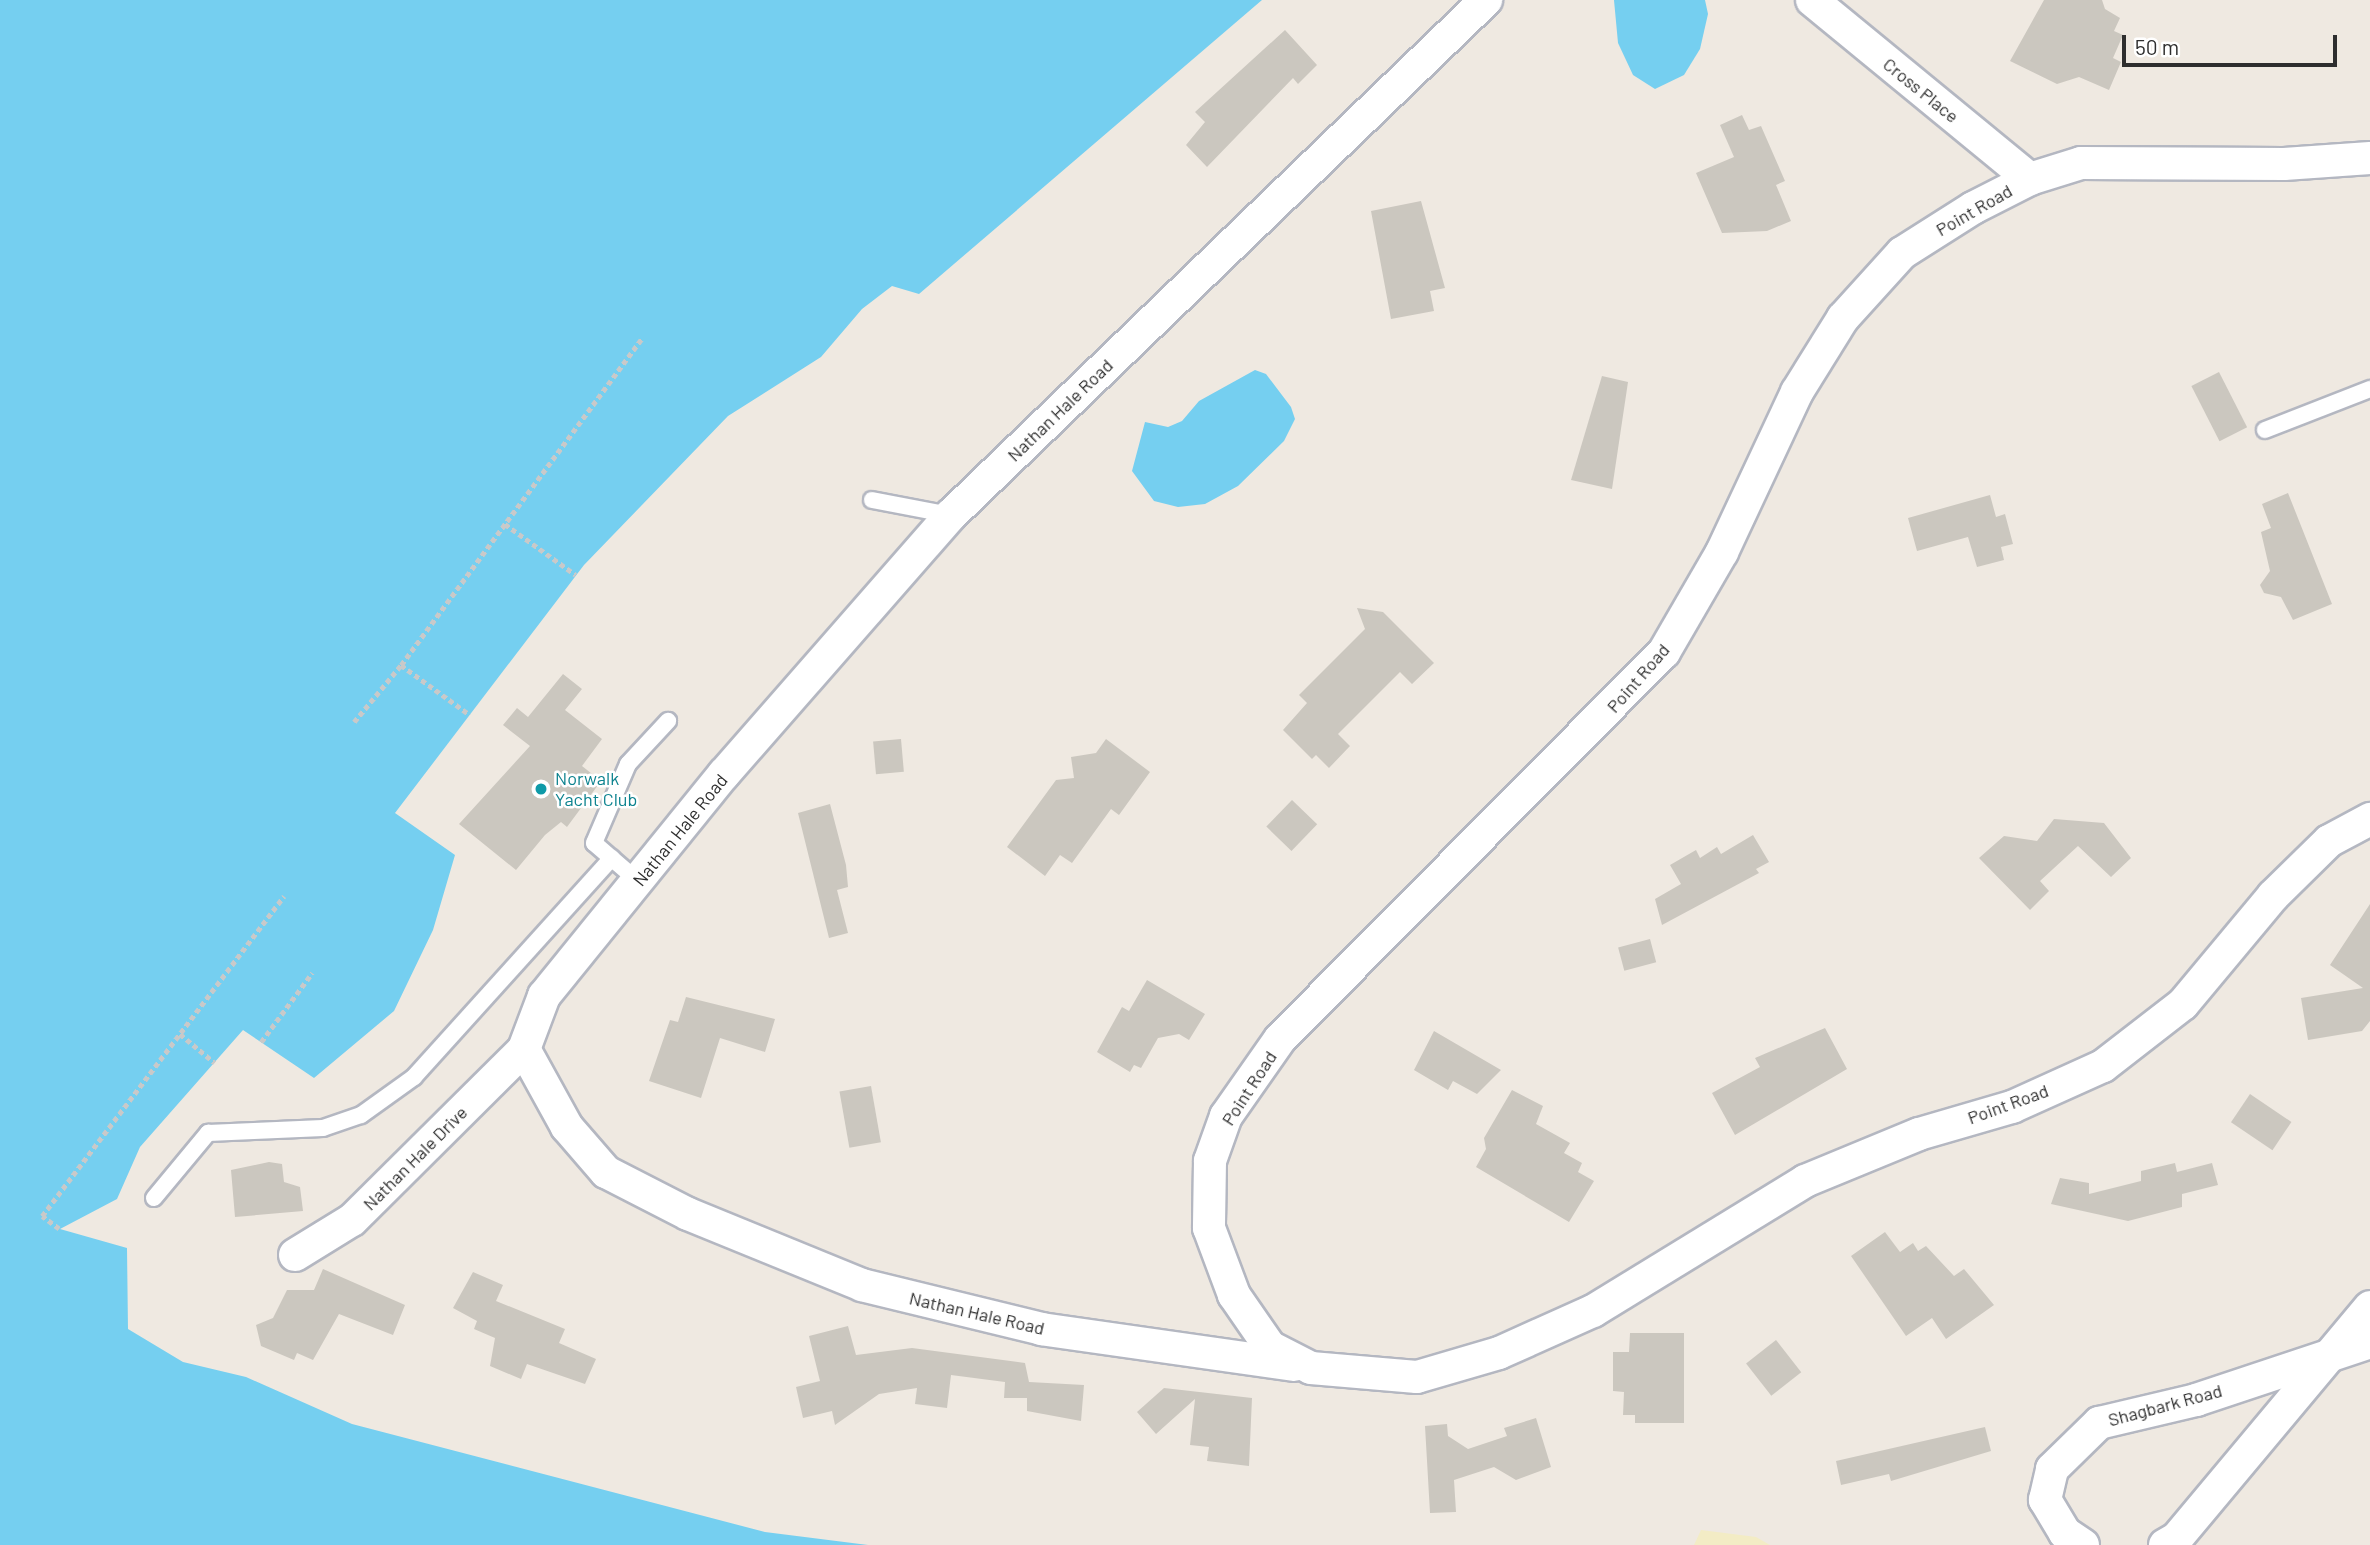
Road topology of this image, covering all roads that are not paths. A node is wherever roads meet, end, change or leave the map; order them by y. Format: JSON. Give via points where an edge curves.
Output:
{"nodes":[{"id":1,"x":1486,"y":0,"type":"edge"},
{"id":2,"x":1812,"y":0,"type":"edge"},
{"id":3,"x":2370,"y":158,"type":"edge"},
{"id":4,"x":2030,"y":179,"type":"junction"},
{"id":5,"x":2370,"y":389,"type":"edge"},
{"id":6,"x":2265,"y":430,"type":"dead end"},
{"id":7,"x":872,"y":500,"type":"dead end"},
{"id":8,"x":951,"y":515,"type":"junction"},
{"id":9,"x":668,"y":721,"type":"dead end"},
{"id":10,"x":2370,"y":819,"type":"edge"},
{"id":11,"x":612,"y":858,"type":"junction"},
{"id":12,"x":638,"y":881,"type":"junction"},
{"id":13,"x":524,"y":1049,"type":"junction"},
{"id":14,"x":154,"y":1198,"type":"dead end"},
{"id":15,"x":295,"y":1255,"type":"dead end"},
{"id":16,"x":2370,"y":1307,"type":"edge"},
{"id":17,"x":2355,"y":1345,"type":"edge"},
{"id":18,"x":1311,"y":1368,"type":"junction"},
{"id":19,"x":2083,"y":1545,"type":"edge"},
{"id":20,"x":2165,"y":1545,"type":"edge"}],
"edges":[{"from":1,"to":8,"type":"street","name":"Nathan Hale Road"},
{"from":2,"to":4,"type":"street","name":"Cross Place"},
{"from":3,"to":4,"type":"street","name":"Point Road","via":[[2284,164],[2081,163]]},
{"from":4,"to":18,"type":"street","name":"Point Road","via":[[1902,253],[1843,318],[1797,393],[1721,552],[1664,652],[1280,1039],[1226,1116],[1210,1161],[1209,1228],[1234,1294],[1270,1348]]},
{"from":5,"to":6,"type":"lane"},
{"from":7,"to":8,"type":"lane"},
{"from":8,"to":12,"type":"street","name":"Nathan Hale Road"},
{"from":9,"to":11,"type":"lane","via":[[628,764],[594,843]]},
{"from":10,"to":18,"type":"street","name":"Point Road","via":[[2329,841],[2273,896],[2183,1004],[2103,1066],[2012,1107],[1919,1134],[1805,1181],[1592,1311],[1499,1353],[1417,1377]]},
{"from":11,"to":12,"type":"lane"},
{"from":11,"to":14,"type":"lane","via":[[414,1077],[361,1115],[323,1128],[208,1133]]},
{"from":12,"to":13,"type":"street","name":"Nathan Hale Road","via":[[544,996]]},
{"from":13,"to":15,"type":"street","name":"Nathan Hale Drive","via":[[352,1220]]},
{"from":13,"to":18,"type":"street","name":"Nathan Hale Road","via":[[566,1127],[606,1172],[688,1214],[862,1285],[1042,1329]]},
{"from":16,"to":17,"type":"street"},
{"from":17,"to":19,"type":"street","name":"Shagbark Road","via":[[2196,1399],[2099,1423],[2053,1469],[2045,1500],[2065,1533]]},
{"from":17,"to":20,"type":"street","via":[[2283,1405],[2177,1538]]}]}
